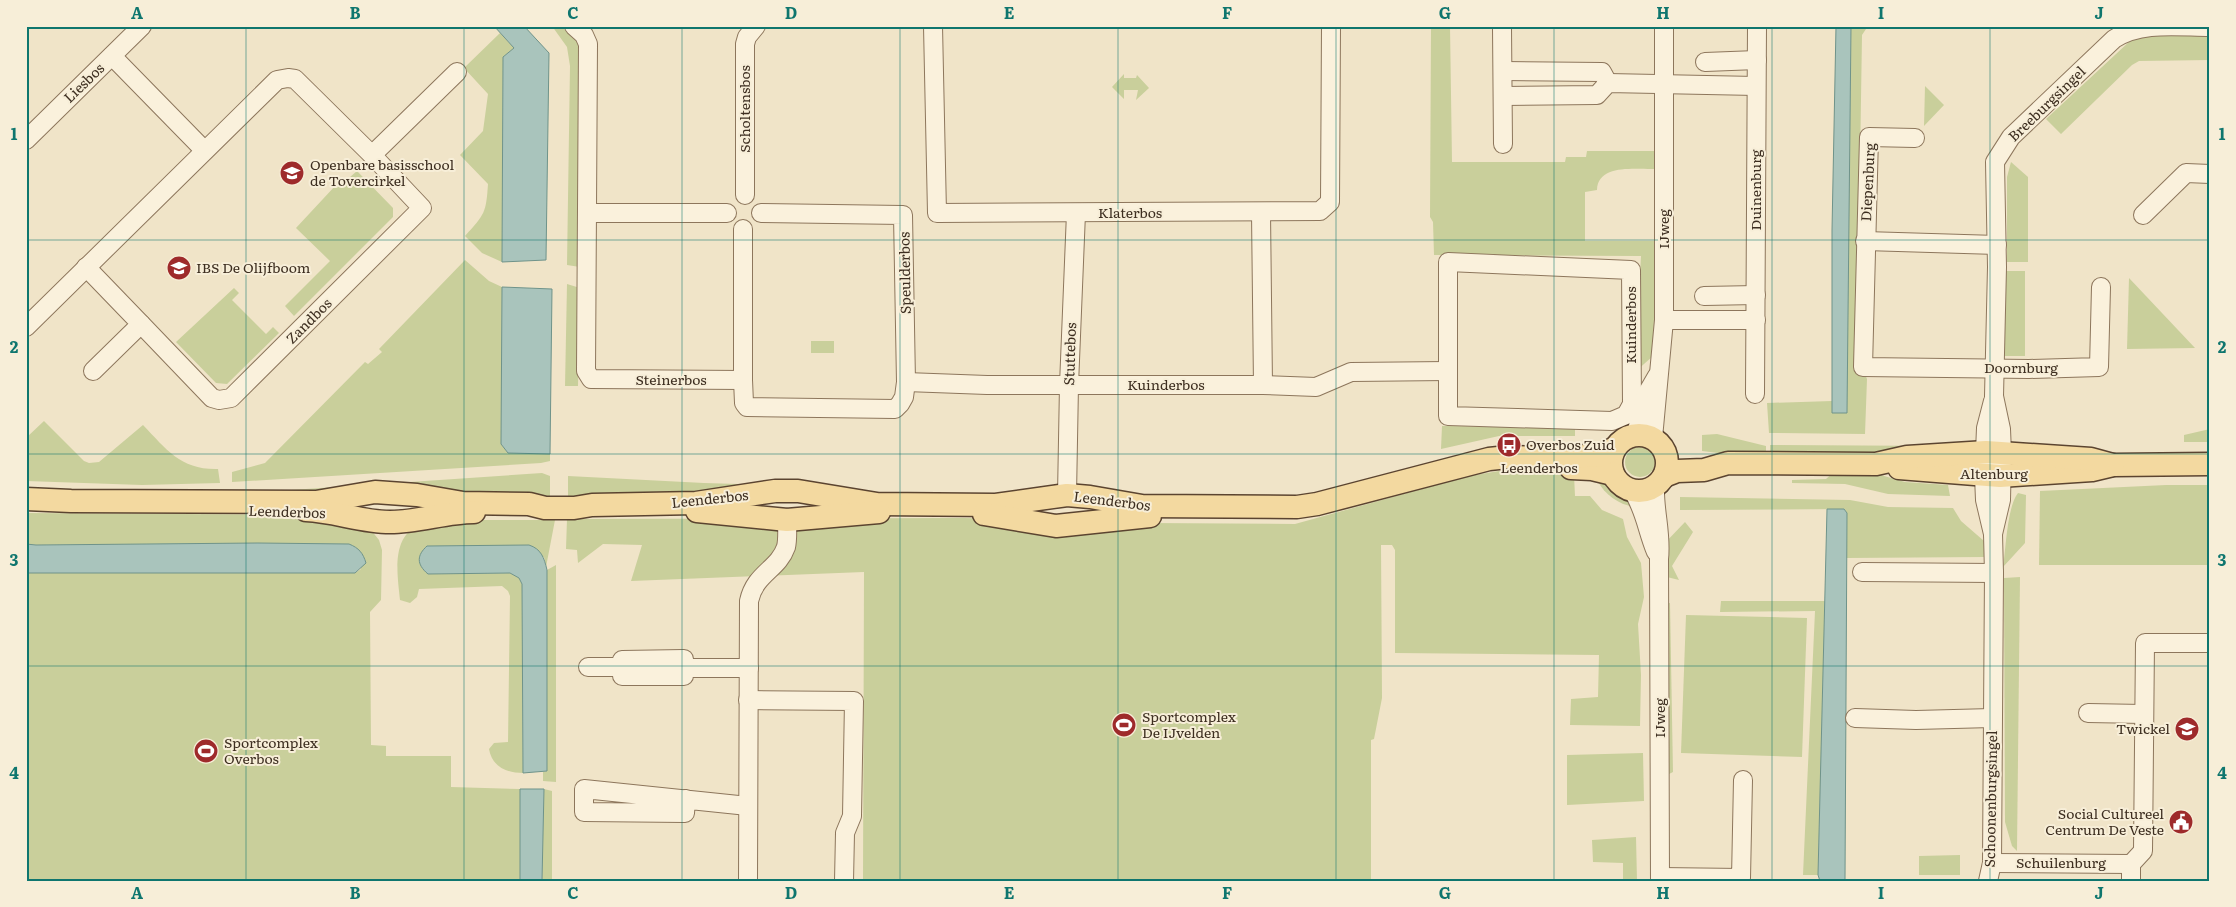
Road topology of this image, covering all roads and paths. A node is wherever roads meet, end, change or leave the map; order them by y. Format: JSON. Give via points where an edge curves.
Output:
{"nodes":[{"id":1,"x":142,"y":26,"type":"edge"},
{"id":2,"x":574,"y":26,"type":"edge"},
{"id":3,"x":756,"y":26,"type":"edge"},
{"id":4,"x":933,"y":26,"type":"edge"},
{"id":5,"x":1331,"y":26,"type":"edge"},
{"id":6,"x":1664,"y":26,"type":"edge"},
{"id":7,"x":1757,"y":26,"type":"edge"},
{"id":8,"x":2156,"y":27,"type":"edge"},
{"id":9,"x":2210,"y":27,"type":"edge"},
{"id":10,"x":1502,"y":28,"type":"dead end"},
{"id":11,"x":112,"y":56,"type":"junction"},
{"id":12,"x":1756,"y":60,"type":"junction"},
{"id":13,"x":1705,"y":62,"type":"dead end"},
{"id":14,"x":1503,"y":71,"type":"junction"},
{"id":15,"x":457,"y":72,"type":"dead end"},
{"id":16,"x":1608,"y":83,"type":"junction"},
{"id":17,"x":1664,"y":83,"type":"junction"},
{"id":18,"x":1756,"y":86,"type":"junction"},
{"id":19,"x":1503,"y":96,"type":"junction"},
{"id":20,"x":1915,"y":138,"type":"dead end"},
{"id":21,"x":26,"y":140,"type":"edge"},
{"id":22,"x":1503,"y":144,"type":"dead end"},
{"id":23,"x":204,"y":150,"type":"junction"},
{"id":24,"x":372,"y":155,"type":"junction"},
{"id":25,"x":2210,"y":174,"type":"edge"},
{"id":26,"x":745,"y":194,"type":"junction"},
{"id":27,"x":587,"y":213,"type":"junction"},
{"id":28,"x":727,"y":213,"type":"junction"},
{"id":29,"x":761,"y":213,"type":"junction"},
{"id":30,"x":1076,"y":213,"type":"junction"},
{"id":31,"x":1261,"y":213,"type":"junction"},
{"id":32,"x":2143,"y":214,"type":"dead end"},
{"id":33,"x":744,"y":229,"type":"junction"},
{"id":34,"x":1865,"y":241,"type":"junction"},
{"id":35,"x":1997,"y":245,"type":"junction"},
{"id":36,"x":86,"y":267,"type":"junction"},
{"id":37,"x":2101,"y":287,"type":"dead end"},
{"id":38,"x":1756,"y":294,"type":"junction"},
{"id":39,"x":1704,"y":296,"type":"dead end"},
{"id":40,"x":1664,"y":320,"type":"junction"},
{"id":41,"x":1756,"y":320,"type":"junction"},
{"id":42,"x":141,"y":324,"type":"junction"},
{"id":43,"x":26,"y":327,"type":"edge"},
{"id":44,"x":1863,"y":367,"type":"joint"},
{"id":45,"x":1994,"y":369,"type":"junction"},
{"id":46,"x":93,"y":371,"type":"dead end"},
{"id":47,"x":1447,"y":371,"type":"junction"},
{"id":48,"x":743,"y":380,"type":"junction"},
{"id":49,"x":906,"y":382,"type":"junction"},
{"id":50,"x":1263,"y":384,"type":"junction"},
{"id":51,"x":1069,"y":385,"type":"junction"},
{"id":52,"x":1755,"y":394,"type":"dead end"},
{"id":53,"x":1651,"y":442,"type":"junction"},
{"id":54,"x":1615,"y":448,"type":"junction"},
{"id":55,"x":1994,"y":452,"type":"junction"},
{"id":56,"x":1728,"y":463,"type":"junction"},
{"id":57,"x":1876,"y":464,"type":"junction"},
{"id":58,"x":2210,"y":464,"type":"edge"},
{"id":59,"x":2113,"y":465,"type":"junction"},
{"id":60,"x":1613,"y":474,"type":"junction"},
{"id":61,"x":1992,"y":476,"type":"junction"},
{"id":62,"x":1660,"y":481,"type":"junction"},
{"id":63,"x":1632,"y":490,"type":"junction"},
{"id":64,"x":775,"y":491,"type":"junction"},
{"id":65,"x":375,"y":492,"type":"junction"},
{"id":66,"x":814,"y":492,"type":"junction"},
{"id":67,"x":417,"y":495,"type":"junction"},
{"id":68,"x":1067,"y":495,"type":"junction"},
{"id":69,"x":1090,"y":497,"type":"junction"},
{"id":70,"x":26,"y":499,"type":"edge"},
{"id":71,"x":1038,"y":499,"type":"junction"},
{"id":72,"x":545,"y":508,"type":"junction"},
{"id":73,"x":574,"y":508,"type":"junction"},
{"id":74,"x":26,"y":509,"type":"edge"},
{"id":75,"x":815,"y":518,"type":"junction"},
{"id":76,"x":776,"y":519,"type":"junction"},
{"id":77,"x":370,"y":520,"type":"junction"},
{"id":78,"x":416,"y":521,"type":"junction"},
{"id":79,"x":1042,"y":524,"type":"junction"},
{"id":80,"x":1084,"y":525,"type":"junction"},
{"id":81,"x":1659,"y":559,"type":"junction"},
{"id":82,"x":1862,"y":572,"type":"dead end"},
{"id":83,"x":1994,"y":573,"type":"junction"},
{"id":84,"x":2210,"y":643,"type":"edge"},
{"id":85,"x":588,"y":667,"type":"dead end"},
{"id":86,"x":748,"y":668,"type":"junction"},
{"id":87,"x":748,"y":700,"type":"junction"},
{"id":88,"x":2088,"y":713,"type":"dead end"},
{"id":89,"x":2143,"y":714,"type":"junction"},
{"id":90,"x":1854,"y":718,"type":"dead end"},
{"id":91,"x":1992,"y":718,"type":"junction"},
{"id":92,"x":1743,"y":780,"type":"dead end"},
{"id":93,"x":686,"y":799,"type":"junction"},
{"id":94,"x":748,"y":806,"type":"junction"},
{"id":95,"x":1992,"y":863,"type":"junction"},
{"id":96,"x":2131,"y":872,"type":"edge"},
{"id":97,"x":1660,"y":879,"type":"edge"},
{"id":98,"x":748,"y":881,"type":"edge"},
{"id":99,"x":844,"y":881,"type":"edge"},
{"id":100,"x":1979,"y":881,"type":"edge"},
{"id":101,"x":1988,"y":881,"type":"edge"}],
"edges":[{"from":1,"to":11,"type":"street","name":"Liesbos"},
{"from":2,"to":27,"type":"street","name":"Steinerbos","via":[[588,44]]},
{"from":3,"to":26,"type":"street","name":"Scholtensbos","via":[[745,44]]},
{"from":4,"to":30,"type":"street","name":"Klaterbos","via":[[937,213]]},
{"from":5,"to":31,"type":"street","name":"Klaterbos","via":[[1330,202],[1320,211]]},
{"from":6,"to":17,"type":"street","name":"IJweg"},
{"from":7,"to":12,"type":"street","name":"Duinenburg"},
{"from":8,"to":9,"type":"street","name":"Breeburgsingel"},
{"from":8,"to":35,"type":"street","name":"Breeburgsingel","via":[[2134,29],[2114,40],[2002,148],[1995,162]]},
{"from":10,"to":14,"type":"street"},
{"from":11,"to":21,"type":"street","name":"Liesbos"},
{"from":11,"to":23,"type":"street"},
{"from":12,"to":13,"type":"street"},
{"from":12,"to":18,"type":"street","name":"Duinenburg"},
{"from":14,"to":16,"type":"street","via":[[1602,72]]},
{"from":14,"to":19,"type":"street"},
{"from":15,"to":24,"type":"street"},
{"from":16,"to":17,"type":"street"},
{"from":16,"to":19,"type":"street","via":[[1597,95]]},
{"from":17,"to":18,"type":"street"},
{"from":17,"to":40,"type":"street","name":"IJweg"},
{"from":18,"to":38,"type":"street","name":"Duinenburg"},
{"from":19,"to":22,"type":"street"},
{"from":20,"to":34,"type":"street","name":"Diepenburg","via":[[1868,137]]},
{"from":23,"to":24,"type":"street","name":"Zandbos","via":[[277,80],[288,78],[295,79]]},
{"from":23,"to":36,"type":"street","name":"Zandbos"},
{"from":24,"to":42,"type":"street","name":"Zandbos","via":[[422,208],[231,398],[212,398]]},
{"from":25,"to":32,"type":"street","via":[[2186,173]]},
{"from":26,"to":28,"type":"street","via":[[730,202]]},
{"from":26,"to":29,"type":"street","via":[[759,202]]},
{"from":27,"to":28,"type":"street"},
{"from":27,"to":48,"type":"street","name":"Steinerbos","via":[[588,376],[591,379]]},
{"from":28,"to":33,"type":"street","via":[[734,226]]},
{"from":29,"to":33,"type":"street","via":[[758,223]]},
{"from":29,"to":49,"type":"street","name":"Speulderbos","via":[[903,215]]},
{"from":30,"to":31,"type":"street","name":"Klaterbos"},
{"from":30,"to":51,"type":"street","name":"Stuttebos"},
{"from":31,"to":50,"type":"street"},
{"from":33,"to":48,"type":"street"},
{"from":34,"to":35,"type":"street","name":"Diepenburg"},
{"from":34,"to":44,"type":"street","name":"Diepenburg"},
{"from":35,"to":45,"type":"street","name":"Breeburgsingel"},
{"from":36,"to":42,"type":"street","name":"Zandbos"},
{"from":36,"to":43,"type":"street","name":"Zandbos"},
{"from":37,"to":45,"type":"street","name":"Doornburg","via":[[2100,367]]},
{"from":38,"to":39,"type":"street"},
{"from":38,"to":41,"type":"street","name":"Duinenburg"},
{"from":40,"to":41,"type":"street"},
{"from":40,"to":53,"type":"street","name":"IJweg"},
{"from":41,"to":52,"type":"street","name":"Duinenburg"},
{"from":42,"to":46,"type":"street"},
{"from":44,"to":45,"type":"street","name":"Doornburg"},
{"from":45,"to":55,"type":"street","name":"Breeburgsingel","via":[[1994,396],[2002,429]]},
{"from":47,"to":47,"type":"street","name":"Kuinderbos","via":[[1448,262],[1631,270],[1632,404],[1626,415],[1612,421],[1448,416]]},
{"from":47,"to":50,"type":"street","name":"Kuinderbos","via":[[1351,372],[1316,387]]},
{"from":48,"to":49,"type":"street","via":[[744,403],[754,408],[894,409],[904,397]]},
{"from":49,"to":51,"type":"street","via":[[987,386]]},
{"from":50,"to":51,"type":"street","name":"Kuinderbos"},
{"from":51,"to":68,"type":"street","name":"Stuttebos"},
{"from":53,"to":54,"type":"main road","via":[[1629,436]]},
{"from":53,"to":56,"type":"main road","name":"Altenburg"},
{"from":53,"to":62,"type":"main road","via":[[1668,468]]},
{"from":54,"to":60,"type":"main road"},
{"from":54,"to":69,"type":"main road","name":"Leenderbos","via":[[1602,455],[1489,459],[1297,507],[1142,506]]},
{"from":55,"to":57,"type":"main road","name":"Altenburg","via":[[1907,457]]},
{"from":55,"to":59,"type":"main road","name":"Altenburg","via":[[2091,459]]},
{"from":55,"to":61,"type":"street","name":"Breeburgsingel"},
{"from":56,"to":57,"type":"main road","name":"Altenburg"},
{"from":56,"to":62,"type":"main road","name":"Altenburg","via":[[1704,470],[1677,471]]},
{"from":57,"to":61,"type":"main road","name":"Altenburg","via":[[1906,470]]},
{"from":58,"to":59,"type":"main road","name":"Altenburg"},
{"from":59,"to":61,"type":"main road","name":"Altenburg","via":[[2092,470]]},
{"from":60,"to":63,"type":"main road"},
{"from":60,"to":80,"type":"main road","name":"Leenderbos","via":[[1592,469],[1505,466],[1450,477],[1319,512],[1141,516]]},
{"from":61,"to":83,"type":"street","name":"Schoonenburgsingel","via":[[1985,500],[1993,534]]},
{"from":62,"to":63,"type":"main road","via":[[1639,492]]},
{"from":62,"to":81,"type":"street","name":"IJweg","via":[[1655,497],[1661,542]]},
{"from":63,"to":81,"type":"street","name":"IJweg","via":[[1640,502]]},
{"from":64,"to":66,"type":"main road","name":"Leenderbos"},
{"from":64,"to":73,"type":"main road","name":"Leenderbos","via":[[696,503]]},
{"from":64,"to":76,"type":"main road","via":[[761,507]]},
{"from":65,"to":67,"type":"main road","name":"Leenderbos"},
{"from":65,"to":70,"type":"main road","name":"Leenderbos","via":[[316,502]]},
{"from":65,"to":77,"type":"main road","via":[[363,508]]},
{"from":66,"to":71,"type":"main road","name":"Leenderbos","via":[[877,504],[996,505]]},
{"from":66,"to":75,"type":"main road","via":[[821,507]]},
{"from":67,"to":72,"type":"main road","name":"Leenderbos","via":[[463,503],[529,504]]},
{"from":67,"to":78,"type":"main road","via":[[425,511]]},
{"from":68,"to":69,"type":"main road","name":"Leenderbos"},
{"from":68,"to":71,"type":"main road","name":"Leenderbos"},
{"from":69,"to":80,"type":"main road","via":[[1095,504],[1094,511]]},
{"from":71,"to":79,"type":"main road","via":[[1034,505],[1035,512]]},
{"from":72,"to":73,"type":"main road","name":"Leenderbos"},
{"from":72,"to":78,"type":"main road","name":"Leenderbos","via":[[529,512],[460,512]]},
{"from":73,"to":76,"type":"main road","name":"Leenderbos","via":[[592,512],[699,511]]},
{"from":74,"to":77,"type":"main road","name":"Leenderbos","via":[[315,510]]},
{"from":75,"to":76,"type":"main road","name":"Leenderbos"},
{"from":75,"to":79,"type":"main road","name":"Leenderbos","via":[[882,512],[995,515]]},
{"from":76,"to":86,"type":"street","via":[[786,546],[781,557],[752,588]]},
{"from":77,"to":78,"type":"main road","name":"Leenderbos"},
{"from":79,"to":80,"type":"main road","name":"Leenderbos"},
{"from":81,"to":97,"type":"street","name":"IJweg"},
{"from":82,"to":83,"type":"street"},
{"from":83,"to":91,"type":"street","name":"Schoonenburgsingel"},
{"from":84,"to":89,"type":"street","name":"Schuilenburg","via":[[2145,643]]},
{"from":85,"to":86,"type":"street","via":[[622,667],[622,676],[684,676],[684,668]]},
{"from":86,"to":87,"type":"street"},
{"from":87,"to":94,"type":"street"},
{"from":87,"to":99,"type":"street","via":[[854,701],[852,816],[845,833]]},
{"from":88,"to":89,"type":"street"},
{"from":89,"to":96,"type":"street","name":"Schuilenburg","via":[[2143,851]]},
{"from":90,"to":91,"type":"street","name":"Schoonenburgsingel"},
{"from":91,"to":95,"type":"street","name":"Schoonenburgsingel"},
{"from":92,"to":97,"type":"street","name":"IJweg","via":[[1741,878]]},
{"from":93,"to":93,"type":"street","via":[[584,789],[584,812],[684,813]]},
{"from":93,"to":94,"type":"street"},
{"from":94,"to":98,"type":"street"},
{"from":95,"to":96,"type":"street","name":"Schuilenburg"},
{"from":95,"to":101,"type":"street","name":"Schoonenburgsingel"},
{"from":100,"to":101,"type":"street","name":"Schoonenburgsingel"}]}
